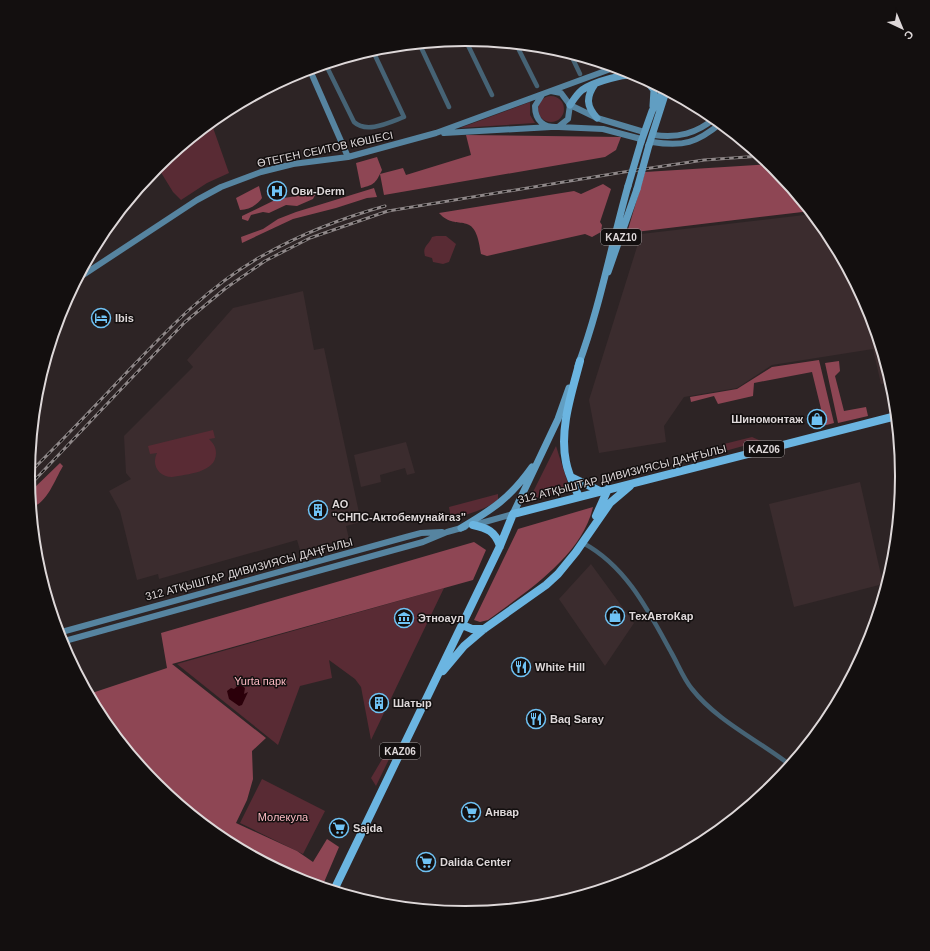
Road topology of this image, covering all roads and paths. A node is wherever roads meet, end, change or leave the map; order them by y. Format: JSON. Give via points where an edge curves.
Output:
{"nodes":[{"id":1,"x":469,"y":46,"type":"edge"},
{"id":2,"x":421,"y":48,"type":"edge"},
{"id":3,"x":518,"y":49,"type":"edge"},
{"id":4,"x":375,"y":55,"type":"edge"},
{"id":5,"x":573,"y":59,"type":"edge"},
{"id":6,"x":327,"y":68,"type":"edge"},
{"id":7,"x":608,"y":70,"type":"edge"},
{"id":8,"x":311,"y":74,"type":"edge"},
{"id":9,"x":580,"y":74,"type":"dead end"},
{"id":10,"x":624,"y":76,"type":"edge"},
{"id":11,"x":595,"y":84,"type":"junction"},
{"id":12,"x":537,"y":86,"type":"dead end"},
{"id":13,"x":653,"y":89,"type":"edge"},
{"id":14,"x":547,"y":92,"type":"junction"},
{"id":15,"x":662,"y":93,"type":"edge"},
{"id":16,"x":492,"y":95,"type":"dead end"},
{"id":17,"x":665,"y":95,"type":"edge"},
{"id":18,"x":570,"y":105,"type":"junction"},
{"id":19,"x":449,"y":107,"type":"dead end"},
{"id":20,"x":652,"y":111,"type":"junction"},
{"id":21,"x":597,"y":118,"type":"junction"},
{"id":22,"x":710,"y":122,"type":"edge"},
{"id":23,"x":716,"y":126,"type":"edge"},
{"id":24,"x":555,"y":127,"type":"junction"},
{"id":25,"x":644,"y":132,"type":"dead end"},
{"id":26,"x":436,"y":133,"type":"junction"},
{"id":27,"x":654,"y":135,"type":"dead end"},
{"id":28,"x":641,"y":141,"type":"junction"},
{"id":29,"x":651,"y":143,"type":"junction"},
{"id":30,"x":348,"y":157,"type":"junction"},
{"id":31,"x":85,"y":273,"type":"edge"},
{"id":32,"x":603,"y":284,"type":"junction"},
{"id":33,"x":580,"y":361,"type":"junction"},
{"id":34,"x":891,"y":417,"type":"edge"},
{"id":35,"x":546,"y":445,"type":"junction"},
{"id":36,"x":571,"y":477,"type":"junction"},
{"id":37,"x":633,"y":484,"type":"junction"},
{"id":38,"x":604,"y":490,"type":"junction"},
{"id":39,"x":579,"y":496,"type":"junction"},
{"id":40,"x":513,"y":514,"type":"junction"},
{"id":41,"x":473,"y":525,"type":"junction"},
{"id":42,"x":461,"y":528,"type":"junction"},
{"id":43,"x":592,"y":528,"type":"junction"},
{"id":44,"x":447,"y":532,"type":"junction"},
{"id":45,"x":583,"y":543,"type":"junction"},
{"id":46,"x":377,"y":545,"type":"junction"},
{"id":47,"x":500,"y":546,"type":"junction"},
{"id":48,"x":379,"y":554,"type":"junction"},
{"id":49,"x":324,"y":560,"type":"junction"},
{"id":50,"x":326,"y":568,"type":"junction"},
{"id":51,"x":110,"y":619,"type":"junction"},
{"id":52,"x":462,"y":624,"type":"junction"},
{"id":53,"x":113,"y":628,"type":"junction"},
{"id":54,"x":484,"y":629,"type":"junction"},
{"id":55,"x":65,"y":631,"type":"edge"},
{"id":56,"x":68,"y":640,"type":"edge"},
{"id":57,"x":432,"y":684,"type":"junction"},
{"id":58,"x":785,"y":762,"type":"edge"},
{"id":59,"x":336,"y":886,"type":"edge"}],
"edges":[{"from":1,"to":16,"type":"street"},
{"from":2,"to":19,"type":"street"},
{"from":3,"to":12,"type":"street"},
{"from":4,"to":6,"type":"street","via":[[404,117],[373,127],[358,126],[354,122]]},
{"from":5,"to":9,"type":"street"},
{"from":7,"to":14,"type":"main road"},
{"from":8,"to":30,"type":"main road"},
{"from":10,"to":11,"type":"main road"},
{"from":11,"to":18,"type":"main road","via":[[582,90]]},
{"from":11,"to":21,"type":"main road","via":[[588,97],[588,104],[590,111]]},
{"from":13,"to":20,"type":"main road"},
{"from":14,"to":18,"type":"main road","via":[[561,94]]},
{"from":14,"to":24,"type":"main road","via":[[537,101],[535,112],[540,122]]},
{"from":14,"to":26,"type":"main road"},
{"from":15,"to":20,"type":"main road","number":"KAZ10"},
{"from":17,"to":29,"type":"main road","number":"KAZ10"},
{"from":18,"to":21,"type":"main road"},
{"from":18,"to":24,"type":"main road","via":[[568,119]]},
{"from":20,"to":28,"type":"main road","number":"KAZ10"},
{"from":21,"to":25,"type":"main road"},
{"from":22,"to":27,"type":"main road","via":[[696,132],[686,135]]},
{"from":23,"to":29,"type":"main road","via":[[689,143]]},
{"from":24,"to":26,"type":"main road"},
{"from":24,"to":28,"type":"main road","via":[[603,129]]},
{"from":26,"to":30,"type":"main road","name":"ӨТЕГЕН СЕИТОВ КӨШЕСІ"},
{"from":28,"to":32,"type":"main road","number":"KAZ10","bridge":true},
{"from":29,"to":32,"type":"main road","number":"KAZ10","bridge":true},
{"from":30,"to":31,"type":"main road","name":"ӨТЕГЕН СЕИТОВ КӨШЕСІ","via":[[286,166],[221,187]]},
{"from":32,"to":33,"type":"main road","number":"KAZ10"},
{"from":33,"to":35,"type":"main road","number":"KAZ10"},
{"from":33,"to":36,"type":"highway","via":[[566,424],[564,446]]},
{"from":34,"to":37,"type":"highway","name":"312 АТҚЫШТАР ДИВИЗИЯСЫ ДАҢҒЫЛЫ","number":"KАZ06"},
{"from":35,"to":40,"type":"main road","number":"KAZ10"},
{"from":35,"to":42,"type":"main road","via":[[519,485],[506,499]]},
{"from":36,"to":38,"type":"highway"},
{"from":36,"to":39,"type":"highway"},
{"from":37,"to":38,"type":"highway","name":"312 АТҚЫШТАР ДИВИЗИЯСЫ ДАҢҒЫЛЫ","number":"KАZ06"},
{"from":37,"to":43,"type":"highway","via":[[610,503]]},
{"from":38,"to":39,"type":"highway","name":"312 АТҚЫШТАР ДИВИЗИЯСЫ ДАҢҒЫЛЫ","number":"KАZ06"},
{"from":38,"to":43,"type":"highway"},
{"from":39,"to":40,"type":"highway","name":"312 АТҚЫШТАР ДИВИЗИЯСЫ ДАҢҒЫЛЫ","number":"KАZ06"},
{"from":40,"to":41,"type":"main road","name":"312 АТҚЫШТАР ДИВИЗИЯСЫ ДАҢҒЫЛЫ"},
{"from":40,"to":47,"type":"highway","number":"KАZ06"},
{"from":41,"to":42,"type":"main road","name":"312 АТҚЫШТАР ДИВИЗИЯСЫ ДАҢҒЫЛЫ"},
{"from":41,"to":47,"type":"highway","via":[[491,531]]},
{"from":42,"to":44,"type":"main road","name":"312 АТҚЫШТАР ДИВИЗИЯСЫ ДАҢҒЫЛЫ"},
{"from":43,"to":45,"type":"highway"},
{"from":44,"to":46,"type":"main road","name":"312 АТҚЫШТАР ДИВИЗИЯСЫ ДАҢҒЫЛЫ","via":[[421,534]]},
{"from":44,"to":48,"type":"main road","name":"312 АТҚЫШТАР ДИВИЗИЯСЫ ДАҢҒЫЛЫ","via":[[423,542]]},
{"from":45,"to":54,"type":"highway","via":[[562,570],[546,585]]},
{"from":45,"to":58,"type":"street","via":[[595,549],[614,565],[629,583],[653,619],[688,683],[706,705]]},
{"from":46,"to":48,"type":"main road"},
{"from":46,"to":49,"type":"main road","name":"312 АТҚЫШТАР ДИВИЗИЯСЫ ДАҢҒЫЛЫ"},
{"from":47,"to":52,"type":"highway","number":"KАZ06"},
{"from":48,"to":50,"type":"main road","name":"312 АТҚЫШТАР ДИВИЗИЯСЫ ДАҢҒЫЛЫ"},
{"from":49,"to":50,"type":"main road"},
{"from":49,"to":51,"type":"main road","name":"312 АТҚЫШТАР ДИВИЗИЯСЫ ДАҢҒЫЛЫ"},
{"from":50,"to":53,"type":"main road","name":"312 АТҚЫШТАР ДИВИЗИЯСЫ ДАҢҒЫЛЫ"},
{"from":51,"to":53,"type":"main road"},
{"from":51,"to":55,"type":"main road","name":"312 АТҚЫШТАР ДИВИЗИЯСЫ ДАҢҒЫЛЫ"},
{"from":52,"to":54,"type":"highway","via":[[472,629]]},
{"from":52,"to":57,"type":"highway","number":"KАZ06"},
{"from":53,"to":56,"type":"main road","name":"312 АТҚЫШТАР ДИВИЗИЯСЫ ДАҢҒЫЛЫ"},
{"from":54,"to":57,"type":"highway","via":[[464,646]]},
{"from":57,"to":59,"type":"highway","number":"KАZ06"}]}
